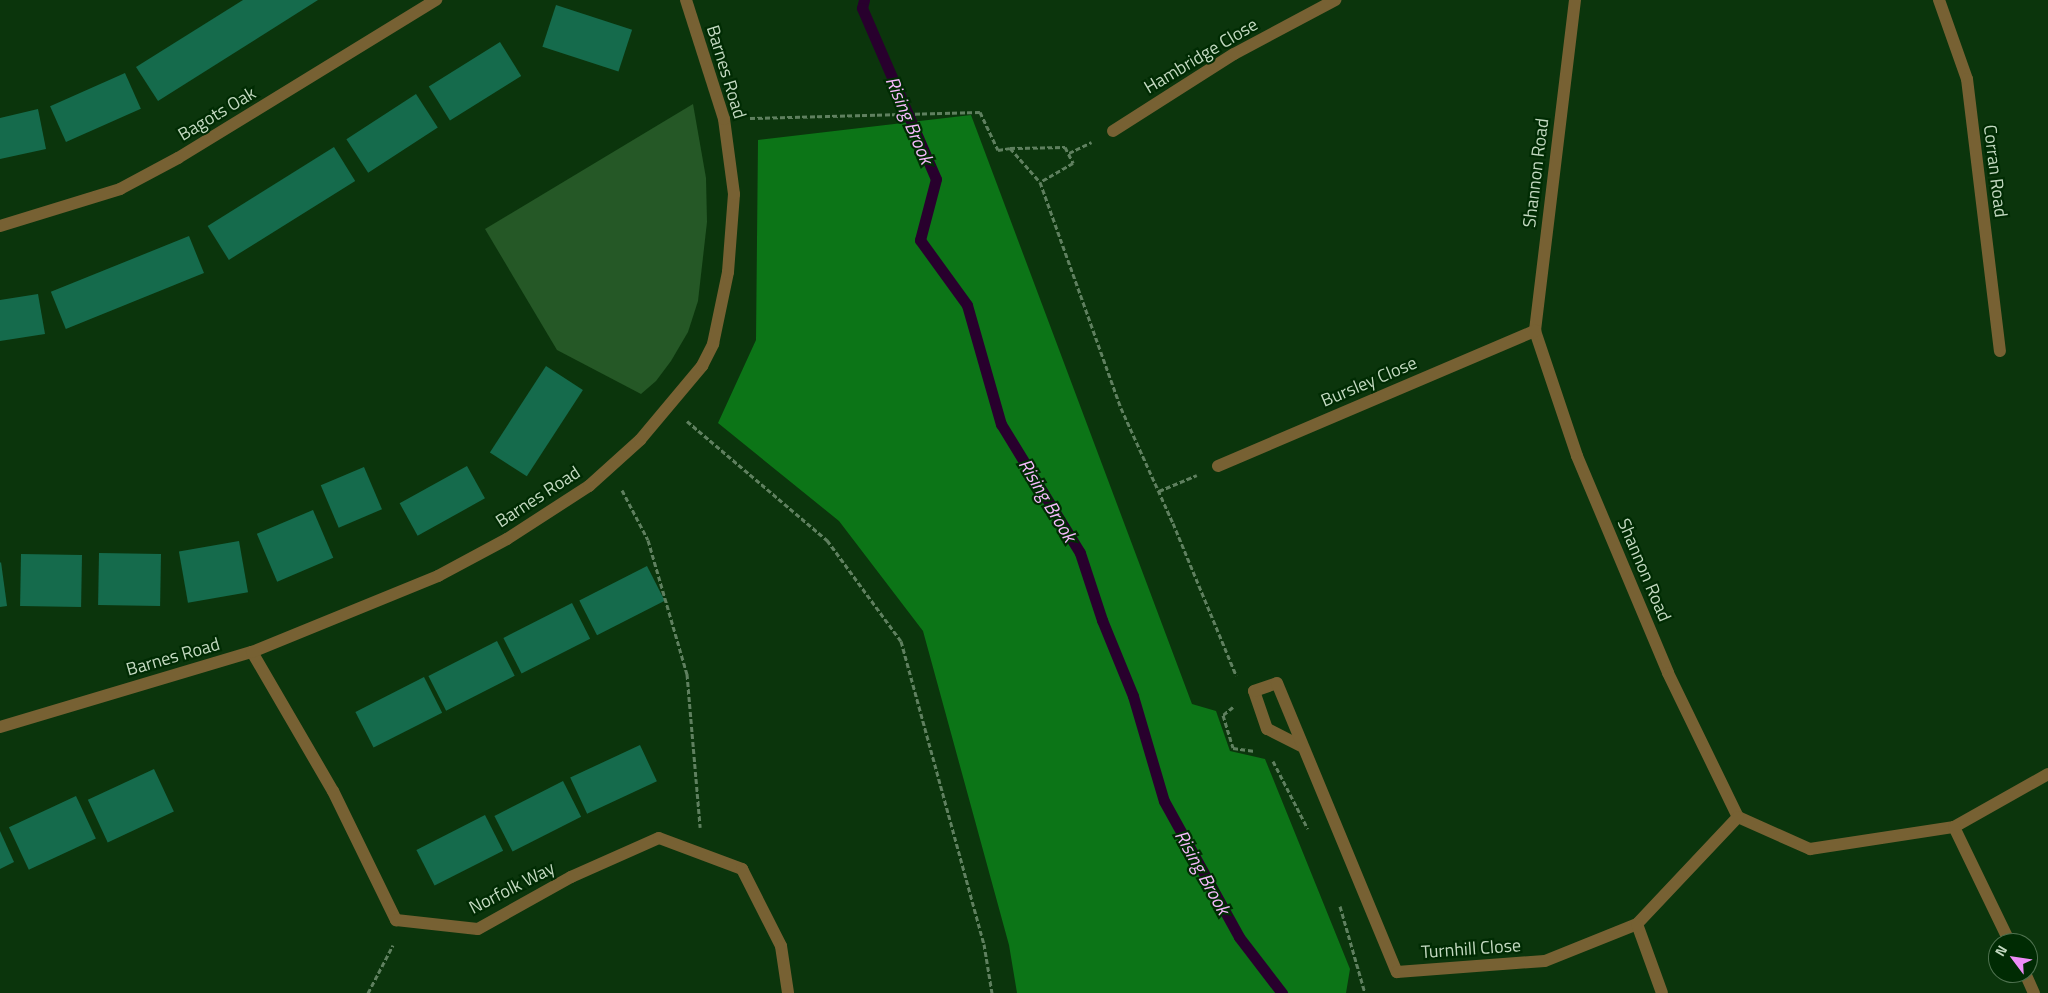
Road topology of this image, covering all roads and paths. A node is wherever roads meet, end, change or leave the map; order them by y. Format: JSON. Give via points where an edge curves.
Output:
{"nodes":[{"id":1,"x":436,"y":0,"type":"edge"},
{"id":2,"x":686,"y":0,"type":"edge"},
{"id":3,"x":1335,"y":0,"type":"edge"},
{"id":4,"x":1575,"y":0,"type":"edge"},
{"id":5,"x":1939,"y":0,"type":"edge"},
{"id":6,"x":724,"y":119,"type":"junction"},
{"id":7,"x":1112,"y":131,"type":"dead end"},
{"id":8,"x":1010,"y":148,"type":"junction"},
{"id":9,"x":1040,"y":182,"type":"junction"},
{"id":10,"x":0,"y":226,"type":"edge"},
{"id":11,"x":1535,"y":331,"type":"junction"},
{"id":12,"x":2000,"y":351,"type":"dead end"},
{"id":13,"x":670,"y":406,"type":"junction"},
{"id":14,"x":1218,"y":466,"type":"joint"},
{"id":15,"x":610,"y":467,"type":"junction"},
{"id":16,"x":1159,"y":491,"type":"junction"},
{"id":17,"x":252,"y":652,"type":"junction"},
{"id":18,"x":1236,"y":676,"type":"dead end"},
{"id":19,"x":1239,"y":702,"type":"dead end"},
{"id":20,"x":0,"y":727,"type":"edge"},
{"id":21,"x":1301,"y":746,"type":"junction"},
{"id":22,"x":1260,"y":752,"type":"dead end"},
{"id":23,"x":1270,"y":754,"type":"dead end"},
{"id":24,"x":2048,"y":774,"type":"edge"},
{"id":25,"x":1738,"y":817,"type":"junction"},
{"id":26,"x":1954,"y":827,"type":"junction"},
{"id":27,"x":1309,"y":831,"type":"dead end"},
{"id":28,"x":702,"y":852,"type":"junction"},
{"id":29,"x":1338,"y":898,"type":"dead end"},
{"id":30,"x":405,"y":921,"type":"junction"},
{"id":31,"x":1637,"y":924,"type":"junction"},
{"id":32,"x":2005,"y":933,"type":"edge"},
{"id":33,"x":368,"y":993,"type":"edge"},
{"id":34,"x":788,"y":993,"type":"edge"},
{"id":35,"x":992,"y":993,"type":"edge"},
{"id":36,"x":1365,"y":993,"type":"edge"},
{"id":37,"x":1662,"y":993,"type":"edge"}],
"edges":[{"from":1,"to":10,"type":"street","name":"Bagots Oak","via":[[219,133],[120,189]]},
{"from":2,"to":6,"type":"street","name":"Barnes Road"},
{"from":3,"to":7,"type":"street","name":"Hambridge Close","via":[[1234,54]]},
{"from":4,"to":11,"type":"street","name":"Shannon Road"},
{"from":5,"to":12,"type":"street","name":"Corran Road","via":[[1966,79]]},
{"from":6,"to":8,"type":"path","via":[[980,112],[998,150]]},
{"from":6,"to":13,"type":"street","name":"Barnes Road","via":[[734,194],[726,281],[713,344],[702,366]]},
{"from":8,"to":9,"type":"path"},
{"from":8,"to":9,"type":"path","via":[[1065,147],[1073,163]]},
{"from":9,"to":16,"type":"path","via":[[1121,408]]},
{"from":11,"to":14,"type":"street","name":"Bursley Close"},
{"from":11,"to":25,"type":"street","name":"Shannon Road","via":[[1577,456],[1668,673]]},
{"from":13,"to":15,"type":"street","name":"Barnes Road"},
{"from":13,"to":35,"type":"path","via":[[826,540],[901,641],[984,944]]},
{"from":14,"to":16,"type":"path"},
{"from":15,"to":17,"type":"street","name":"Barnes Road","via":[[590,486],[507,539],[438,576]]},
{"from":15,"to":28,"type":"path","via":[[648,540],[688,674]]},
{"from":16,"to":18,"type":"path"},
{"from":17,"to":20,"type":"street","name":"Barnes Road"},
{"from":17,"to":30,"type":"street","via":[[333,790],[396,920]]},
{"from":19,"to":22,"type":"path","via":[[1223,715],[1233,748]]},
{"from":21,"to":21,"type":"street","name":"Turnhill Close","via":[[1277,683],[1254,691],[1267,729]]},
{"from":21,"to":31,"type":"street","name":"Turnhill Close","via":[[1397,972],[1545,962]]},
{"from":23,"to":27,"type":"path"},
{"from":24,"to":26,"type":"street"},
{"from":25,"to":26,"type":"street","via":[[1810,850]]},
{"from":25,"to":31,"type":"street","name":"Turnhill Close"},
{"from":26,"to":32,"type":"street"},
{"from":28,"to":30,"type":"street","name":"Norfolk Way","via":[[659,838],[571,878],[478,929]]},
{"from":28,"to":34,"type":"street","name":"Norfolk Way","via":[[742,869],[781,946]]},
{"from":29,"to":36,"type":"path"},
{"from":30,"to":33,"type":"path"},
{"from":31,"to":37,"type":"street"}]}
